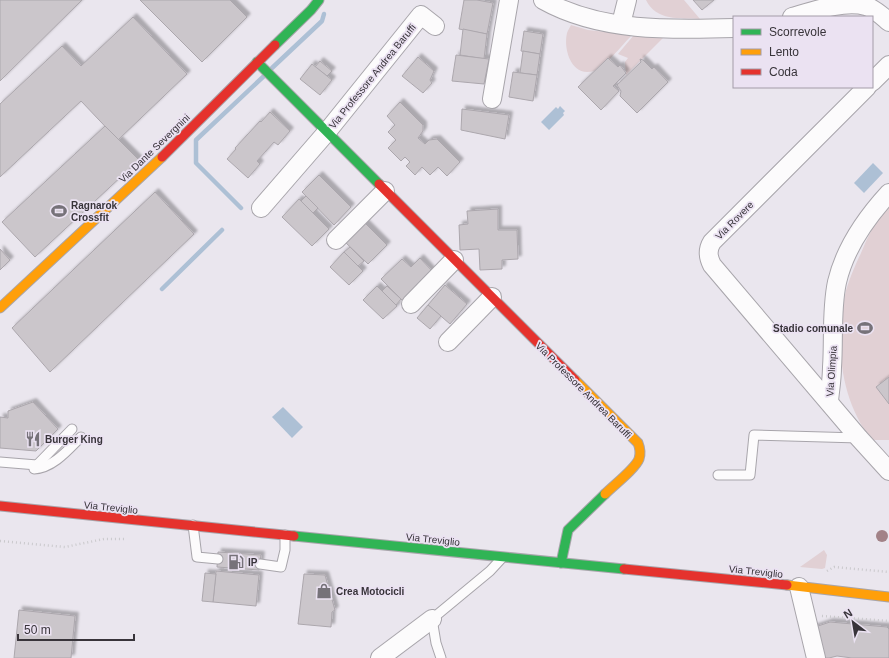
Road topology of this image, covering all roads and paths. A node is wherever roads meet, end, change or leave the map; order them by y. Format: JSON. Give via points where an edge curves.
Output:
{"nodes":[{"id":1,"x":319,"y":0,"type":"edge"},
{"id":2,"x":509,"y":0,"type":"edge"},
{"id":3,"x":543,"y":0,"type":"edge"},
{"id":4,"x":627,"y":0,"type":"edge"},
{"id":5,"x":842,"y":2,"type":"edge"},
{"id":6,"x":795,"y":16,"type":"edge"},
{"id":7,"x":889,"y":22,"type":"edge"},
{"id":8,"x":621,"y":24,"type":"junction"},
{"id":9,"x":435,"y":26,"type":"dead end"},
{"id":10,"x":733,"y":28,"type":"edge"},
{"id":11,"x":256,"y":62,"type":"junction"},
{"id":12,"x":889,"y":65,"type":"edge"},
{"id":13,"x":873,"y":81,"type":"edge"},
{"id":14,"x":866,"y":88,"type":"edge"},
{"id":15,"x":492,"y":99,"type":"dead end"},
{"id":16,"x":326,"y":133,"type":"junction"},
{"id":17,"x":385,"y":191,"type":"junction"},
{"id":18,"x":889,"y":193,"type":"edge"},
{"id":19,"x":261,"y":208,"type":"dead end"},
{"id":20,"x":336,"y":240,"type":"dead end"},
{"id":21,"x":454,"y":260,"type":"junction"},
{"id":22,"x":492,"y":297,"type":"junction"},
{"id":23,"x":410,"y":304,"type":"dead end"},
{"id":24,"x":0,"y":308,"type":"edge"},
{"id":25,"x":448,"y":342,"type":"dead end"},
{"id":26,"x":829,"y":401,"type":"junction"},
{"id":27,"x":72,"y":429,"type":"dead end"},
{"id":28,"x":81,"y":437,"type":"dead end"},
{"id":29,"x":859,"y":438,"type":"junction"},
{"id":30,"x":0,"y":462,"type":"edge"},
{"id":31,"x":10,"y":463,"type":"junction"},
{"id":32,"x":889,"y":470,"type":"edge"},
{"id":33,"x":718,"y":475,"type":"dead end"},
{"id":34,"x":0,"y":506,"type":"edge"},
{"id":35,"x":193,"y":525,"type":"junction"},
{"id":36,"x":285,"y":536,"type":"junction"},
{"id":37,"x":125,"y":539,"type":"dead end"},
{"id":38,"x":0,"y":541,"type":"edge"},
{"id":39,"x":503,"y":557,"type":"junction"},
{"id":40,"x":218,"y":559,"type":"dead end"},
{"id":41,"x":561,"y":563,"type":"junction"},
{"id":42,"x":260,"y":564,"type":"dead end"},
{"id":43,"x":799,"y":587,"type":"junction"},
{"id":44,"x":889,"y":597,"type":"edge"},
{"id":45,"x":816,"y":615,"type":"dead end"},
{"id":46,"x":432,"y":619,"type":"junction"},
{"id":47,"x":889,"y":621,"type":"edge"},
{"id":48,"x":384,"y":655,"type":"edge"},
{"id":49,"x":441,"y":658,"type":"edge"},
{"id":50,"x":816,"y":658,"type":"edge"}],
"edges":[{"from":1,"to":11,"type":"street","name":"Via Dante Severgnini"},
{"from":2,"to":15,"type":"street"},
{"from":3,"to":8,"type":"street","via":[[580,17]]},
{"from":4,"to":8,"type":"street"},
{"from":5,"to":6,"type":"street"},
{"from":5,"to":7,"type":"street","via":[[865,6]]},
{"from":8,"to":10,"type":"street","via":[[656,28]]},
{"from":9,"to":16,"type":"street","name":"Via Professore Andrea Baruffi","via":[[421,15]]},
{"from":11,"to":16,"type":"street","name":"Via Professore Andrea Baruffi"},
{"from":11,"to":24,"type":"street","name":"Via Dante Severgnini","via":[[183,136]]},
{"from":12,"to":13,"type":"street"},
{"from":14,"to":26,"type":"street","name":"Via Rovere","via":[[712,242],[708,254],[712,265]]},
{"from":16,"to":17,"type":"street","name":"Via Professore Andrea Baruffi"},
{"from":16,"to":19,"type":"street","name":"Via Professore Andrea Baruffi"},
{"from":17,"to":20,"type":"street"},
{"from":17,"to":21,"type":"street","name":"Via Professore Andrea Baruffi"},
{"from":18,"to":26,"type":"street","name":"Via Olimpia","via":[[861,228],[848,252],[838,282],[834,308]]},
{"from":21,"to":22,"type":"street","name":"Via Professore Andrea Baruffi"},
{"from":21,"to":23,"type":"street"},
{"from":22,"to":25,"type":"street"},
{"from":22,"to":41,"type":"street","name":"Via Professore Andrea Baruffi","via":[[640,447],[640,456],[636,464],[568,530]]},
{"from":26,"to":29,"type":"street","name":"Via Olimpia"},
{"from":27,"to":31,"type":"lane","via":[[37,465]]},
{"from":28,"to":31,"type":"lane","via":[[66,452],[39,469],[24,470]]},
{"from":29,"to":32,"type":"street","name":"Via Olimpia"},
{"from":29,"to":33,"type":"lane","via":[[754,434],[750,475]]},
{"from":30,"to":31,"type":"lane"},
{"from":34,"to":35,"type":"street","name":"Via Treviglio"},
{"from":35,"to":36,"type":"street","name":"Via Treviglio"},
{"from":35,"to":40,"type":"lane","via":[[197,557]]},
{"from":36,"to":39,"type":"street","name":"Via Treviglio"},
{"from":36,"to":42,"type":"lane","via":[[281,567]]},
{"from":37,"to":38,"type":"path","via":[[104,539],[65,548]]},
{"from":39,"to":41,"type":"street","name":"Via Treviglio"},
{"from":39,"to":46,"type":"lane"},
{"from":41,"to":43,"type":"street","name":"Via Treviglio"},
{"from":43,"to":44,"type":"street","name":"Via Treviglio"},
{"from":43,"to":50,"type":"street"},
{"from":45,"to":47,"type":"path"},
{"from":46,"to":48,"type":"street"},
{"from":46,"to":49,"type":"lane"}]}
